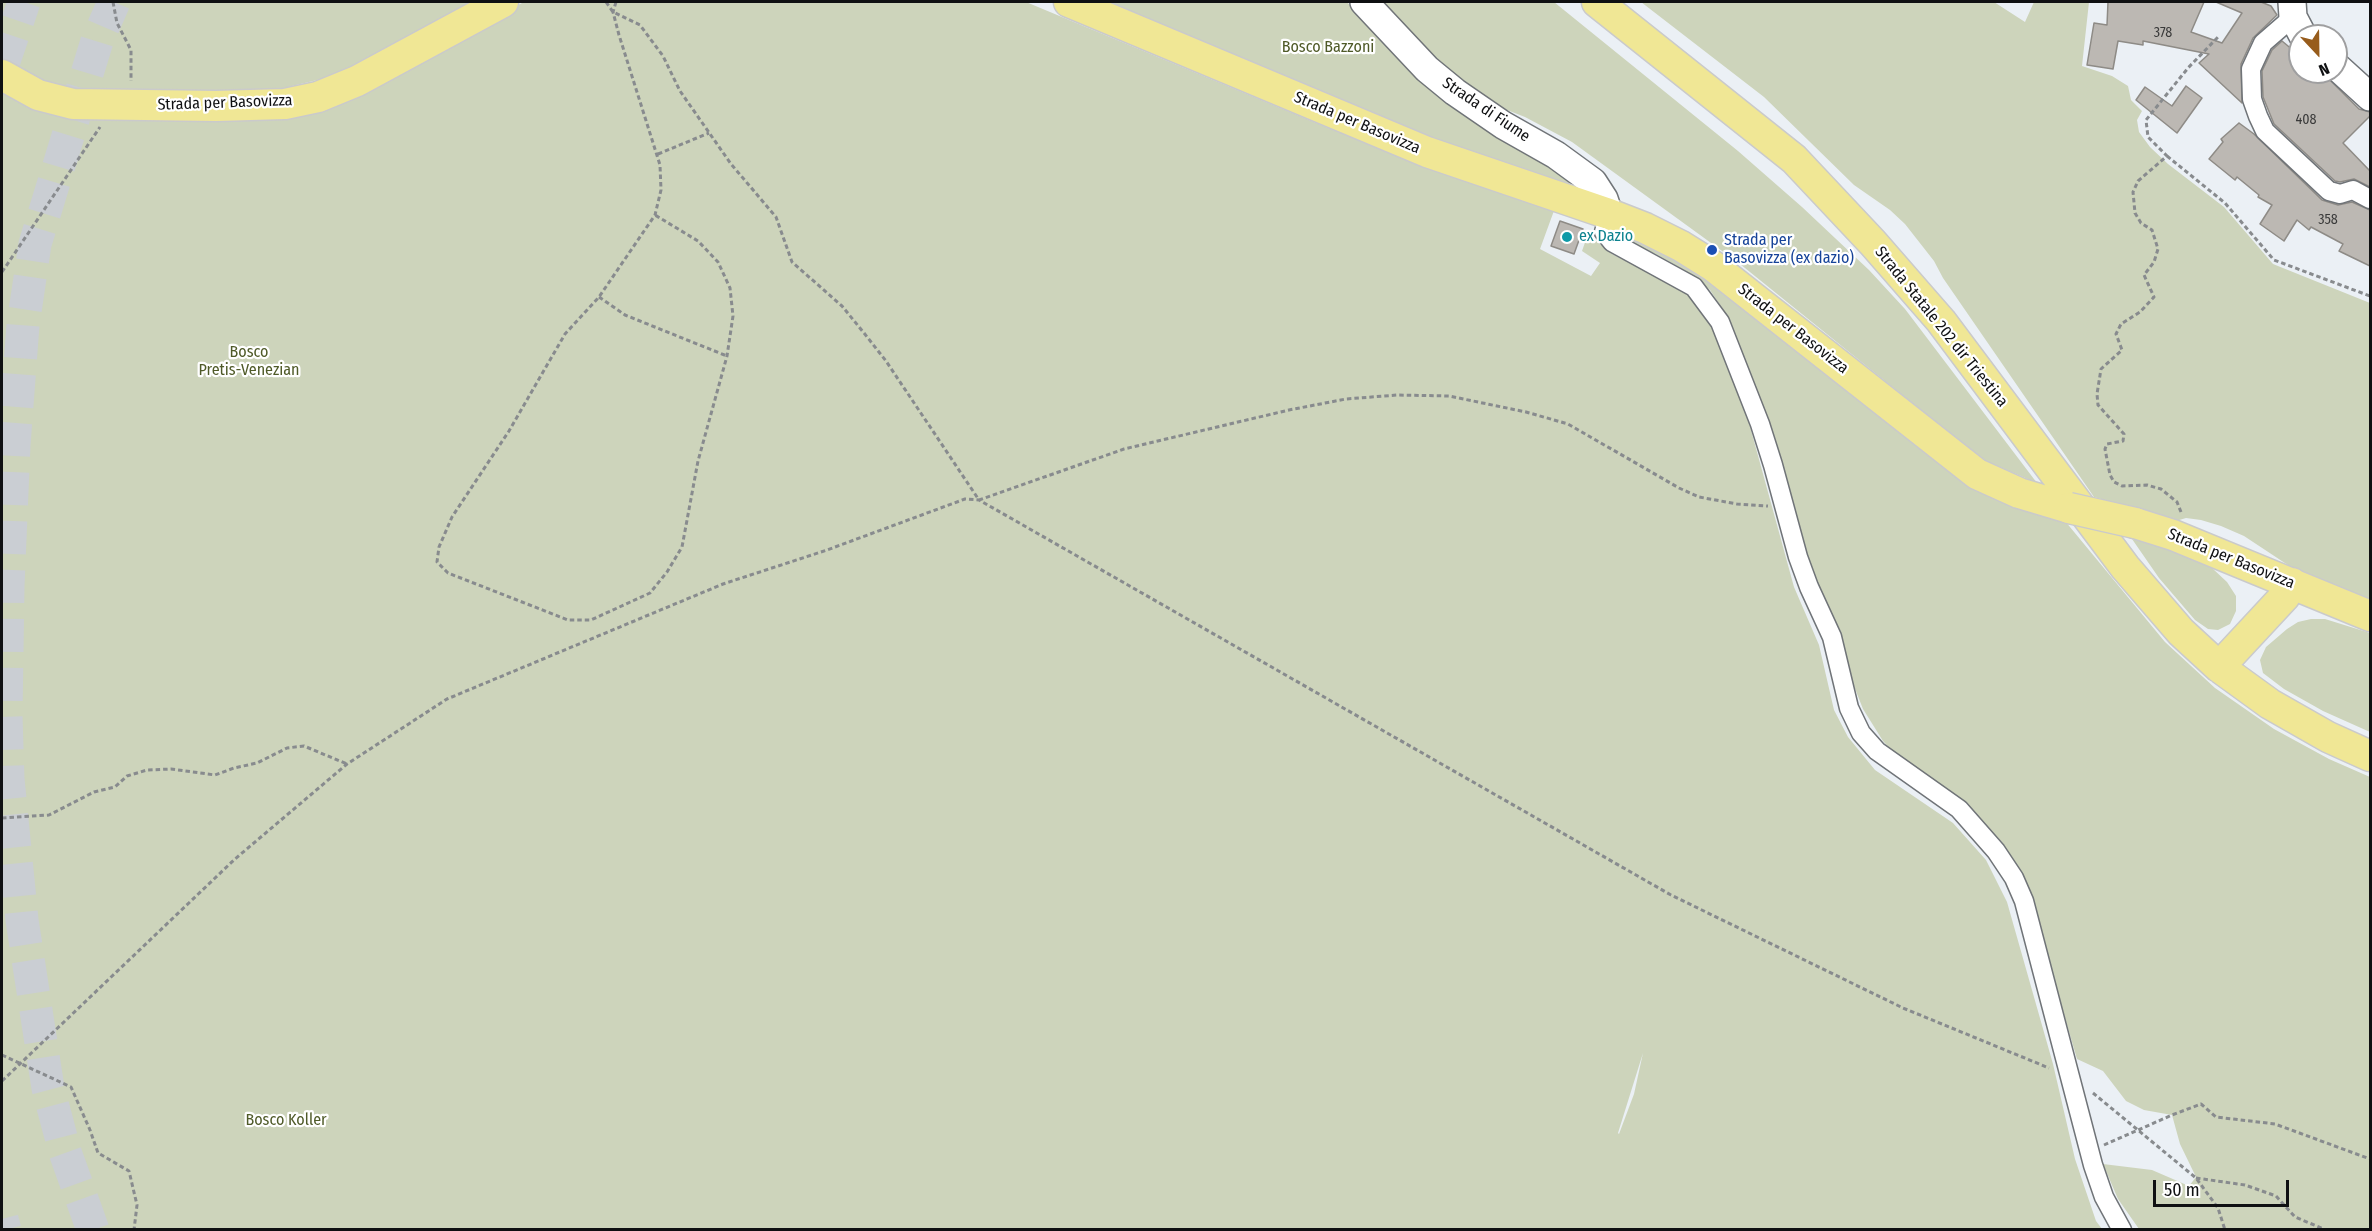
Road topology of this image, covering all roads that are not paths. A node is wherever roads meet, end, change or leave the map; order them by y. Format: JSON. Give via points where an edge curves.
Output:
{"nodes":[{"id":1,"x":503,"y":2,"type":"edge"},
{"id":2,"x":1069,"y":2,"type":"edge"},
{"id":3,"x":1364,"y":2,"type":"edge"},
{"id":4,"x":1597,"y":2,"type":"edge"},
{"id":5,"x":2296,"y":18,"type":"edge"},
{"id":6,"x":2,"y":75,"type":"edge"},
{"id":7,"x":2348,"y":77,"type":"edge"},
{"id":8,"x":2370,"y":97,"type":"edge"},
{"id":9,"x":2370,"y":199,"type":"edge"},
{"id":10,"x":1609,"y":214,"type":"junction"},
{"id":11,"x":2292,"y":584,"type":"junction"},
{"id":12,"x":2370,"y":616,"type":"edge"},
{"id":13,"x":2219,"y":667,"type":"junction"},
{"id":14,"x":2370,"y":756,"type":"edge"},
{"id":15,"x":2122,"y":1230,"type":"edge"}],
"edges":[{"from":1,"to":6,"type":"main road","name":"Strada per Basovizza","via":[[357,81],[318,97],[285,104],[82,105],[38,95]]},
{"from":2,"to":10,"type":"main road","name":"Strada per Basovizza","via":[[1427,152]]},
{"from":3,"to":10,"type":"street","name":"Strada di Fiume","via":[[1427,69],[1455,92],[1593,182]]},
{"from":4,"to":13,"type":"main road","name":"Strada Statale 202 dir Triestina","via":[[1802,167],[1941,321],[2125,567],[2181,632]]},
{"from":5,"to":9,"type":"street","via":[[2263,43],[2251,69],[2252,99],[2258,116],[2265,131],[2329,191],[2340,194],[2353,190]]},
{"from":7,"to":8,"type":"street"},
{"from":10,"to":11,"type":"main road","name":"Strada per Basovizza","bridge":true,"via":[[1645,228],[1713,266],[1986,480],[2032,498],[2179,537]]},
{"from":10,"to":15,"type":"street","via":[[1604,232],[1612,242],[1694,287],[1720,322],[1760,424],[1798,557],[1832,637],[1849,708],[1861,733],[1877,751],[1959,809],[2014,878],[2024,901],[2093,1166]]},
{"from":11,"to":12,"type":"main road","name":"Strada per Basovizza"},
{"from":11,"to":13,"type":"main road"},
{"from":13,"to":14,"type":"main road","name":"Strada Statale 202 dir Triestina","via":[[2289,716]]}]}
